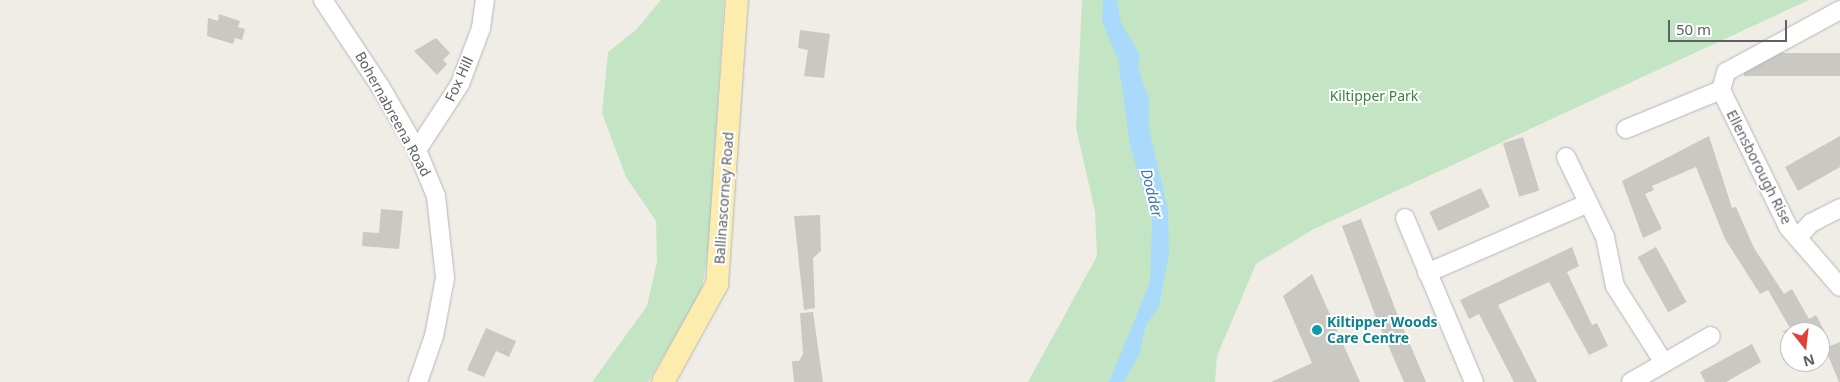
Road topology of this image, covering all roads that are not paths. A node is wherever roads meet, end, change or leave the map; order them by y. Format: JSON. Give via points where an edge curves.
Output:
{"nodes":[{"id":1,"x":323,"y":0,"type":"edge"},
{"id":2,"x":485,"y":0,"type":"edge"},
{"id":3,"x":737,"y":0,"type":"edge"},
{"id":4,"x":1840,"y":10,"type":"edge"},
{"id":5,"x":1721,"y":90,"type":"junction"},
{"id":6,"x":1626,"y":129,"type":"dead end"},
{"id":7,"x":417,"y":150,"type":"junction"},
{"id":8,"x":1566,"y":157,"type":"dead end"},
{"id":9,"x":1589,"y":202,"type":"junction"},
{"id":10,"x":1840,"y":208,"type":"edge"},
{"id":11,"x":1405,"y":218,"type":"dead end"},
{"id":12,"x":1798,"y":237,"type":"junction"},
{"id":13,"x":1427,"y":273,"type":"junction"},
{"id":14,"x":1840,"y":287,"type":"edge"},
{"id":15,"x":1711,"y":336,"type":"dead end"},
{"id":16,"x":1664,"y":362,"type":"junction"},
{"id":17,"x":418,"y":382,"type":"edge"},
{"id":18,"x":663,"y":382,"type":"edge"},
{"id":19,"x":1474,"y":382,"type":"edge"},
{"id":20,"x":1631,"y":382,"type":"edge"}],
"edges":[{"from":1,"to":7,"type":"street","name":"Bohernabreena Road"},
{"from":2,"to":7,"type":"street","name":"Fox Hill","via":[[481,28],[460,84]]},
{"from":3,"to":18,"type":"main road","name":"Ballinascorney Road","via":[[717,284]]},
{"from":4,"to":5,"type":"street","via":[[1726,72]]},
{"from":5,"to":6,"type":"street"},
{"from":5,"to":12,"type":"street","name":"Ellensborough Rise","via":[[1788,227]]},
{"from":7,"to":17,"type":"street","name":"Bohernabreena Road","via":[[436,196],[444,278],[434,336]]},
{"from":8,"to":9,"type":"street"},
{"from":9,"to":13,"type":"street"},
{"from":9,"to":16,"type":"street","via":[[1604,237],[1615,286]]},
{"from":10,"to":12,"type":"street","via":[[1811,223]]},
{"from":11,"to":13,"type":"street"},
{"from":12,"to":14,"type":"street","name":"Ellensborough Rise"},
{"from":13,"to":19,"type":"street"},
{"from":15,"to":16,"type":"street"},
{"from":16,"to":20,"type":"street"}]}
